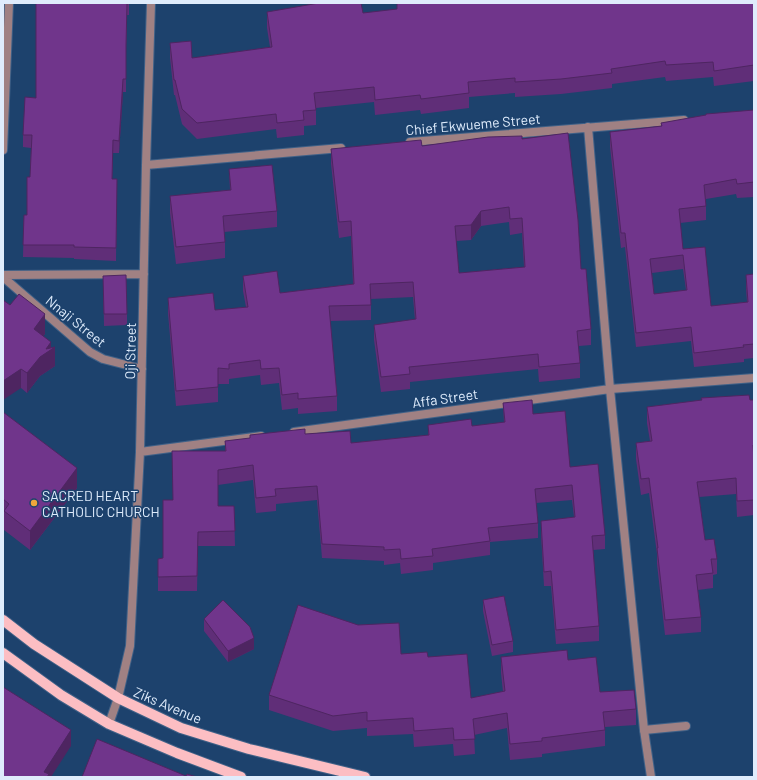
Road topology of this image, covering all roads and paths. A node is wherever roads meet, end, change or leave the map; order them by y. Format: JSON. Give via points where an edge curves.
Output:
{"nodes":[{"id":1,"x":9,"y":3,"type":"edge"},
{"id":2,"x":151,"y":3,"type":"edge"},
{"id":3,"x":691,"y":119,"type":"edge"},
{"id":4,"x":588,"y":128,"type":"junction"},
{"id":5,"x":398,"y":144,"type":"edge"},
{"id":6,"x":351,"y":148,"type":"edge"},
{"id":7,"x":3,"y":150,"type":"edge"},
{"id":8,"x":146,"y":165,"type":"junction"},
{"id":9,"x":144,"y":274,"type":"junction"},
{"id":10,"x":3,"y":276,"type":"edge"},
{"id":11,"x":142,"y":369,"type":"junction"},
{"id":12,"x":754,"y":378,"type":"edge"},
{"id":13,"x":610,"y":389,"type":"junction"},
{"id":14,"x":289,"y":432,"type":"edge"},
{"id":15,"x":266,"y":436,"type":"edge"},
{"id":16,"x":140,"y":452,"type":"junction"},
{"id":17,"x":3,"y":620,"type":"edge"},
{"id":18,"x":3,"y":653,"type":"edge"},
{"id":19,"x":118,"y":698,"type":"junction"},
{"id":20,"x":109,"y":724,"type":"junction"},
{"id":21,"x":686,"y":726,"type":"dead end"},
{"id":22,"x":644,"y":730,"type":"junction"},
{"id":23,"x":241,"y":777,"type":"edge"},
{"id":24,"x":365,"y":777,"type":"edge"},
{"id":25,"x":651,"y":777,"type":"edge"}],
"edges":[{"from":1,"to":7,"type":"street"},
{"from":2,"to":8,"type":"street","name":"Oji Street"},
{"from":3,"to":4,"type":"street","name":"Chief Ekwueme Street"},
{"from":4,"to":5,"type":"street","name":"Chief Ekwueme Street"},
{"from":4,"to":13,"type":"street"},
{"from":6,"to":8,"type":"street"},
{"from":8,"to":9,"type":"street","name":"Oji Street"},
{"from":9,"to":10,"type":"street"},
{"from":9,"to":11,"type":"street","name":"Oji Street"},
{"from":10,"to":11,"type":"street","name":"Nnaji Street","via":[[90,352],[103,360]]},
{"from":11,"to":16,"type":"street","name":"Oji Street"},
{"from":12,"to":13,"type":"street","name":"Affa Street"},
{"from":13,"to":14,"type":"street","name":"Affa Street"},
{"from":13,"to":22,"type":"street"},
{"from":15,"to":16,"type":"street"},
{"from":16,"to":19,"type":"street","name":"Oji Street","via":[[130,646]]},
{"from":17,"to":19,"type":"main road","name":"Ziks Avenue","via":[[34,644]]},
{"from":18,"to":20,"type":"main road","via":[[61,695]]},
{"from":19,"to":20,"type":"street","name":"Oji Street"},
{"from":19,"to":24,"type":"main road","name":"Ziks Avenue","via":[[181,728]]},
{"from":20,"to":23,"type":"main road"},
{"from":21,"to":22,"type":"street"},
{"from":22,"to":25,"type":"street"}]}
